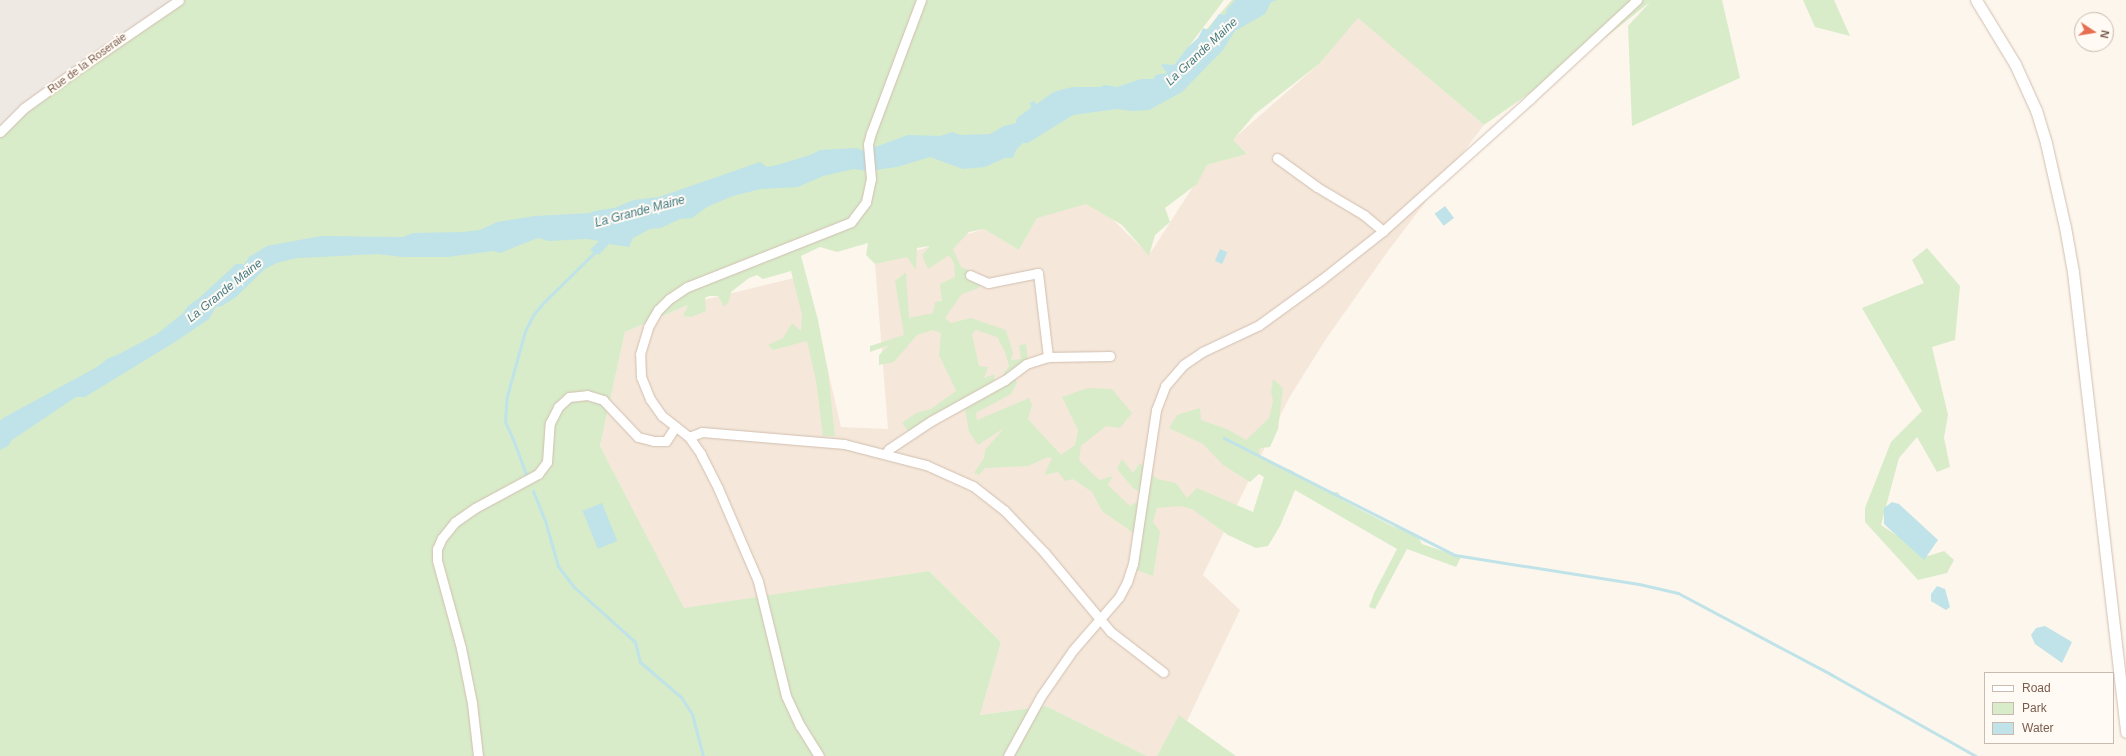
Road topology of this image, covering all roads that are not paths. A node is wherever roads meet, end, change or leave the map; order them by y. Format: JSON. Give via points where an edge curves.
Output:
{"nodes":[{"id":1,"x":179,"y":0,"type":"edge"},
{"id":2,"x":921,"y":0,"type":"edge"},
{"id":3,"x":1637,"y":0,"type":"edge"},
{"id":4,"x":1976,"y":0,"type":"edge"},
{"id":5,"x":0,"y":132,"type":"edge"},
{"id":6,"x":1277,"y":158,"type":"dead end"},
{"id":7,"x":1382,"y":231,"type":"junction"},
{"id":8,"x":970,"y":275,"type":"dead end"},
{"id":9,"x":1110,"y":356,"type":"dead end"},
{"id":10,"x":1048,"y":357,"type":"junction"},
{"id":11,"x":675,"y":427,"type":"junction"},
{"id":12,"x":689,"y":437,"type":"junction"},
{"id":13,"x":885,"y":454,"type":"junction"},
{"id":14,"x":1099,"y":619,"type":"junction"},
{"id":15,"x":1163,"y":672,"type":"dead end"},
{"id":16,"x":2126,"y":732,"type":"edge"},
{"id":17,"x":478,"y":756,"type":"edge"},
{"id":18,"x":819,"y":756,"type":"edge"},
{"id":19,"x":1008,"y":756,"type":"edge"}],
"edges":[{"from":1,"to":5,"type":"street","name":"Rue de la Roseraie","via":[[24,108]]},
{"from":2,"to":11,"type":"street","via":[[868,144],[871,179],[866,202],[851,222],[687,287],[658,310],[648,327],[640,354],[641,377],[650,399],[662,416]]},
{"from":3,"to":7,"type":"street"},
{"from":4,"to":16,"type":"street","via":[[2015,64],[2036,110],[2048,150],[2065,227],[2073,272]]},
{"from":6,"to":7,"type":"street","via":[[1317,187],[1364,215]]},
{"from":7,"to":14,"type":"street","via":[[1259,325],[1202,352],[1183,365],[1165,386],[1156,410],[1133,564],[1119,597]]},
{"from":8,"to":10,"type":"street","via":[[988,283],[1038,273]]},
{"from":9,"to":10,"type":"street"},
{"from":10,"to":13,"type":"street","via":[[1026,364],[1005,380],[931,421]]},
{"from":11,"to":12,"type":"street"},
{"from":11,"to":17,"type":"street","via":[[666,441],[654,441],[638,436],[603,400],[587,395],[569,396],[558,407],[550,423],[547,462],[538,474],[475,508],[455,522],[442,538],[437,549],[437,560],[461,648],[472,703]]},
{"from":12,"to":13,"type":"street","via":[[702,432],[844,444]]},
{"from":12,"to":18,"type":"street","via":[[701,454],[718,488],[758,582],[786,696],[800,726]]},
{"from":13,"to":14,"type":"street","via":[[926,465],[972,486],[1004,510],[1044,552]]},
{"from":14,"to":15,"type":"street","via":[[1134,651]]},
{"from":14,"to":19,"type":"street","via":[[1072,650],[1041,696]]}]}
